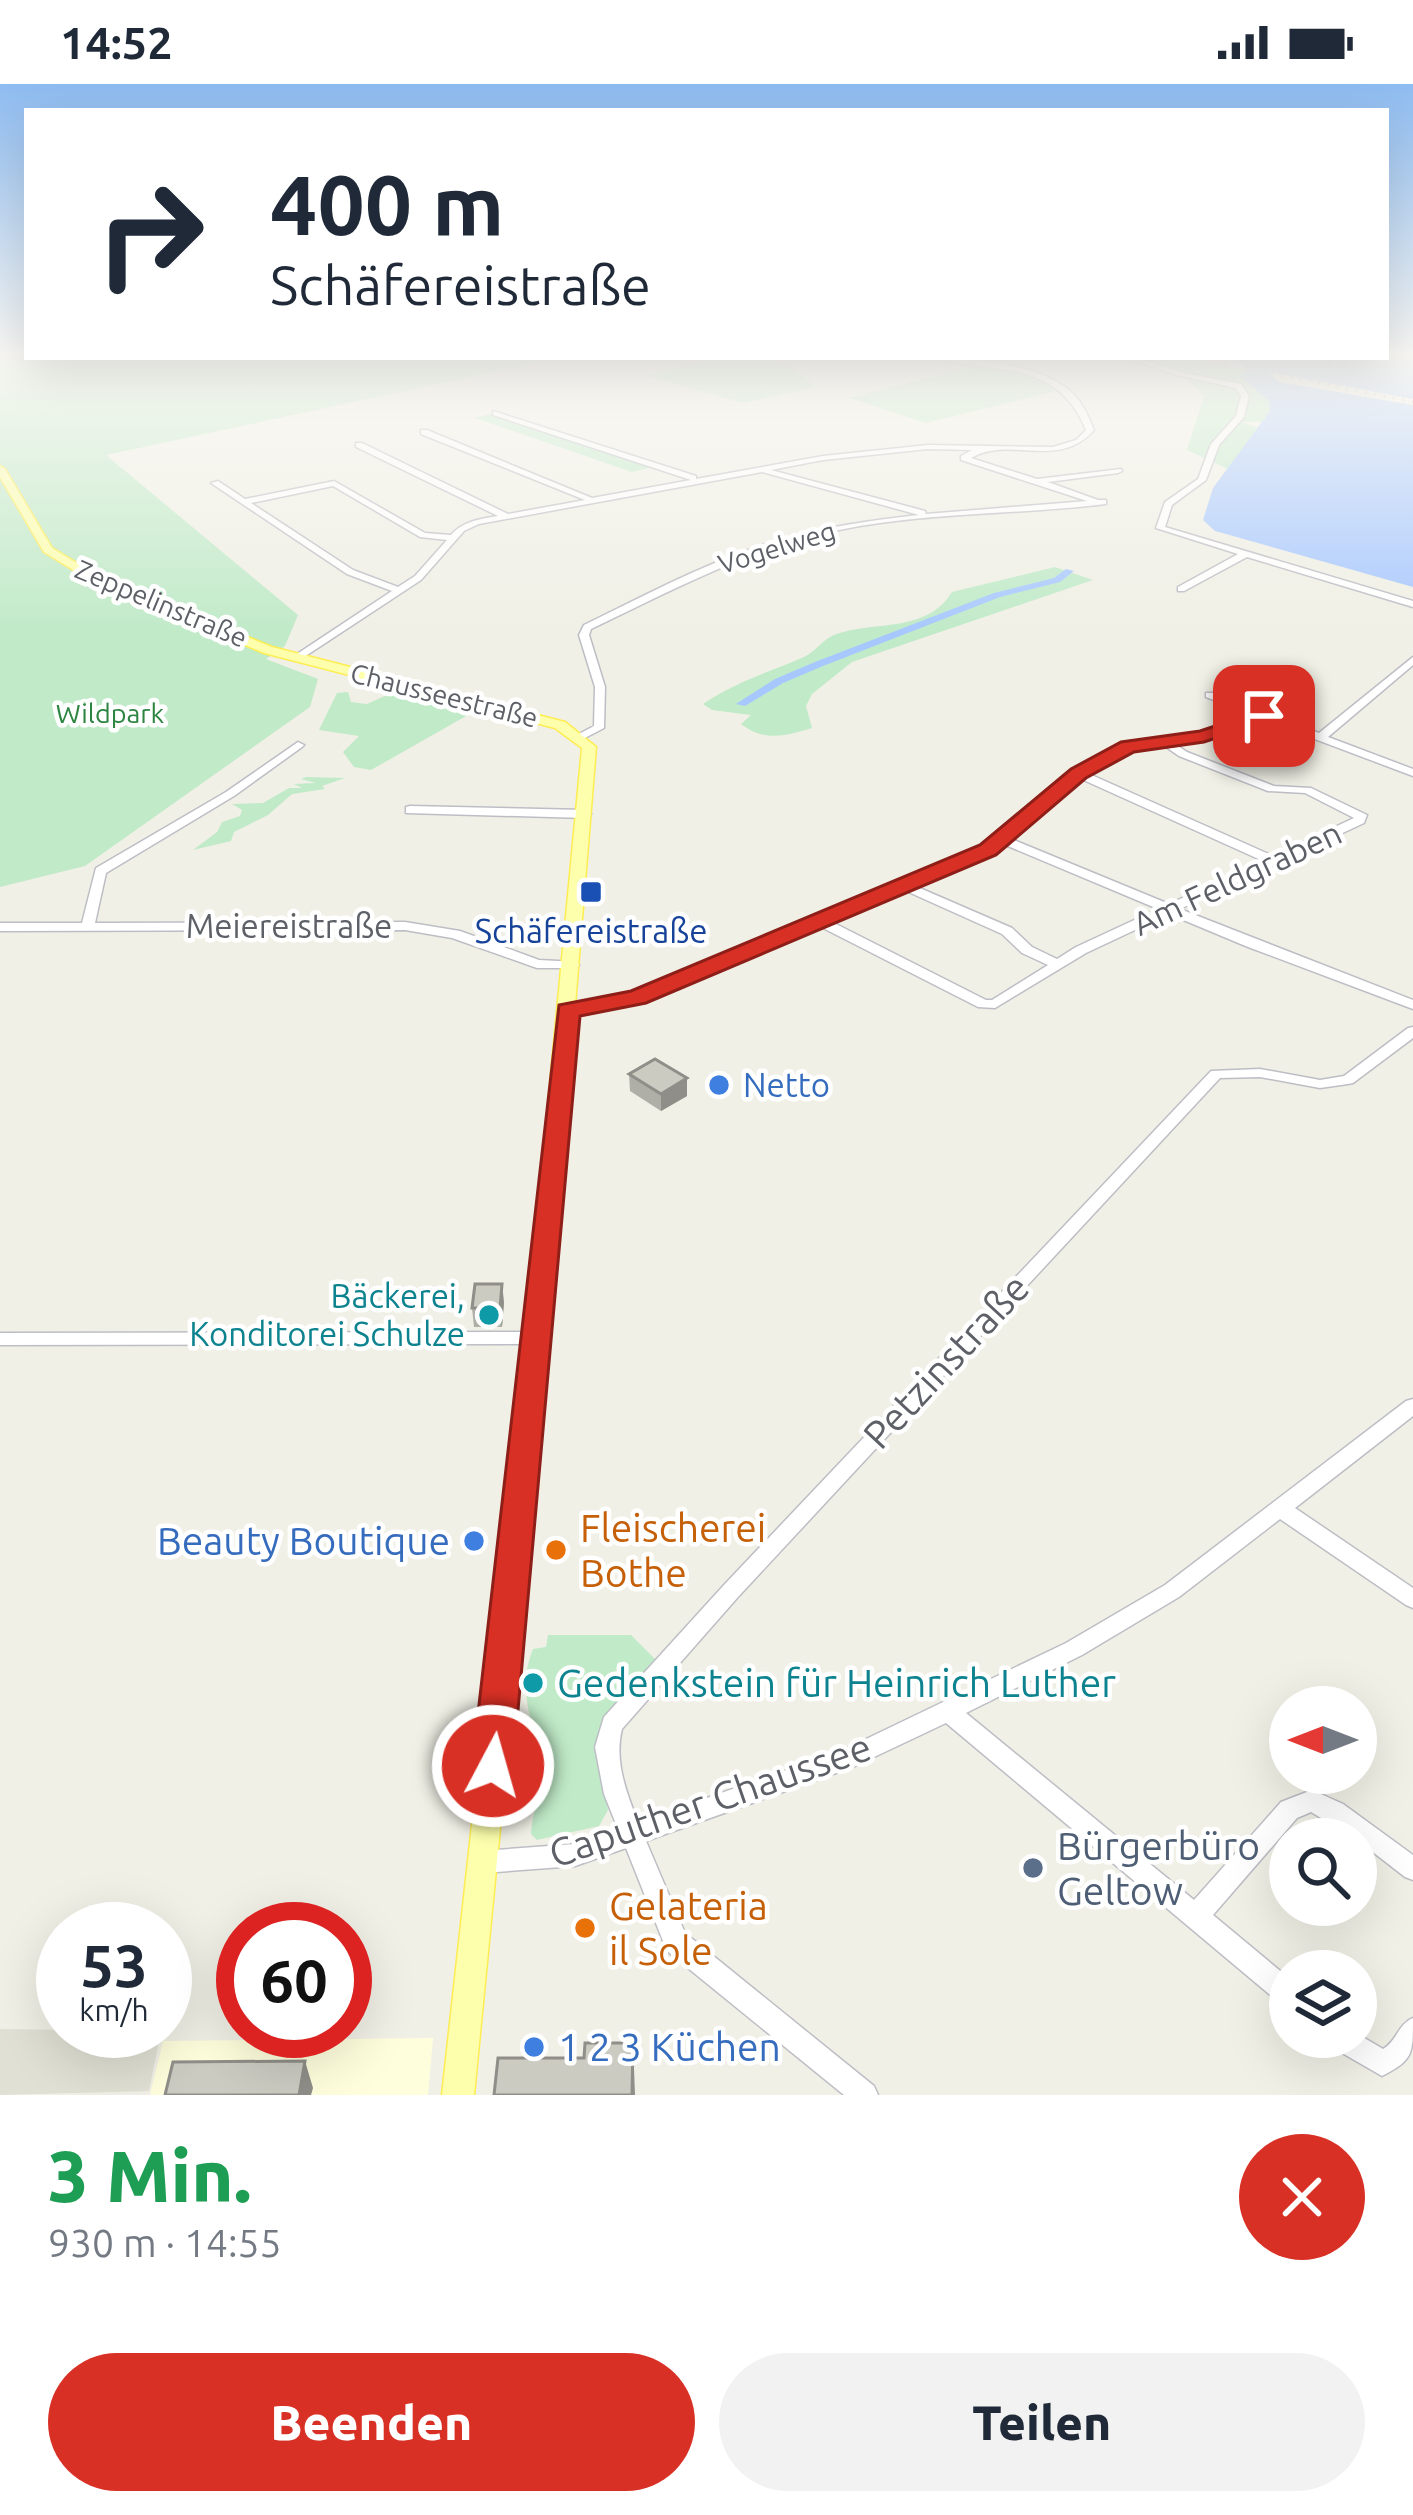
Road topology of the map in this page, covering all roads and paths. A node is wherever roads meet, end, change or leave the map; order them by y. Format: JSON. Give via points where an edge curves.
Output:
{"nodes":[{"id":1,"x":363,"y":447,"type":"edge"},
{"id":2,"x":461,"y":447,"type":"edge"},
{"id":3,"x":600,"y":447,"type":"edge"},
{"id":4,"x":1061,"y":447,"type":"edge"},
{"id":5,"x":1214,"y":447,"type":"edge"},
{"id":6,"x":982,"y":449,"type":"junction"},
{"id":7,"x":896,"y":450,"type":"junction"},
{"id":8,"x":970,"y":462,"type":"junction"},
{"id":9,"x":0,"y":469,"type":"edge"},
{"id":10,"x":758,"y":469,"type":"junction"},
{"id":11,"x":1118,"y":471,"type":"dead end"},
{"id":12,"x":304,"y":473,"type":"dead end"},
{"id":13,"x":698,"y":479,"type":"junction"},
{"id":14,"x":215,"y":482,"type":"dead end"},
{"id":15,"x":1030,"y":482,"type":"junction"},
{"id":16,"x":323,"y":485,"type":"junction"},
{"id":17,"x":588,"y":498,"type":"junction"},
{"id":18,"x":243,"y":502,"type":"junction"},
{"id":19,"x":931,"y":515,"type":"junction"},
{"id":20,"x":506,"y":516,"type":"junction"},
{"id":21,"x":454,"y":538,"type":"junction"},
{"id":22,"x":1247,"y":553,"type":"junction"},
{"id":23,"x":1181,"y":589,"type":"dead end"},
{"id":24,"x":400,"y":590,"type":"junction"},
{"id":25,"x":1413,"y":604,"type":"edge"},
{"id":26,"x":298,"y":658,"type":"junction"},
{"id":27,"x":1413,"y":660,"type":"edge"},
{"id":28,"x":1210,"y":695,"type":"dead end"},
{"id":29,"x":1264,"y":716,"type":"junction"},
{"id":30,"x":580,"y":736,"type":"junction"},
{"id":31,"x":1321,"y":737,"type":"junction"},
{"id":32,"x":1162,"y":740,"type":"junction"},
{"id":33,"x":298,"y":745,"type":"dead end"},
{"id":34,"x":1078,"y":773,"type":"junction"},
{"id":35,"x":1413,"y":773,"type":"edge"},
{"id":36,"x":410,"y":810,"type":"dead end"},
{"id":37,"x":585,"y":814,"type":"junction"},
{"id":38,"x":1004,"y":840,"type":"junction"},
{"id":39,"x":1272,"y":860,"type":"junction"},
{"id":40,"x":905,"y":886,"type":"junction"},
{"id":41,"x":1168,"y":909,"type":"junction"},
{"id":42,"x":823,"y":923,"type":"junction"},
{"id":43,"x":88,"y":924,"type":"junction"},
{"id":44,"x":0,"y":927,"type":"edge"},
{"id":45,"x":1058,"y":964,"type":"junction"},
{"id":46,"x":572,"y":965,"type":"junction"},
{"id":47,"x":1413,"y":1005,"type":"edge"},
{"id":48,"x":568,"y":1010,"type":"junction"},
{"id":49,"x":1413,"y":1031,"type":"edge"},
{"id":50,"x":537,"y":1338,"type":"junction"},
{"id":51,"x":0,"y":1339,"type":"edge"},
{"id":52,"x":1413,"y":1406,"type":"edge"},
{"id":53,"x":1280,"y":1508,"type":"junction"},
{"id":54,"x":1413,"y":1599,"type":"edge"},
{"id":55,"x":948,"y":1712,"type":"junction"},
{"id":56,"x":632,"y":1835,"type":"junction"},
{"id":57,"x":483,"y":1862,"type":"junction"},
{"id":58,"x":1413,"y":1869,"type":"edge"},
{"id":59,"x":1197,"y":1915,"type":"junction"},
{"id":60,"x":1269,"y":1977,"type":"edge"},
{"id":61,"x":1413,"y":2031,"type":"edge"},
{"id":62,"x":1374,"y":2058,"type":"edge"},
{"id":63,"x":458,"y":2095,"type":"edge"},
{"id":64,"x":865,"y":2095,"type":"edge"}],
"edges":[{"from":1,"to":20,"type":"street"},
{"from":2,"to":17,"type":"street"},
{"from":3,"to":13,"type":"street"},
{"from":4,"to":6,"type":"street"},
{"from":5,"to":22,"type":"street","via":[[1202,480],[1168,504],[1160,528]]},
{"from":6,"to":7,"type":"street"},
{"from":6,"to":8,"type":"street","via":[[967,454]]},
{"from":7,"to":8,"type":"street"},
{"from":7,"to":10,"type":"street"},
{"from":8,"to":15,"type":"street"},
{"from":9,"to":26,"type":"main road","name":"Zeppelinstraße","via":[[42,543],[65,563]]},
{"from":10,"to":13,"type":"street"},
{"from":10,"to":19,"type":"street"},
{"from":11,"to":15,"type":"street"},
{"from":12,"to":16,"type":"street"},
{"from":13,"to":17,"type":"street"},
{"from":14,"to":18,"type":"street"},
{"from":15,"to":19,"type":"street","name":"Vogelweg","via":[[1103,502]]},
{"from":16,"to":18,"type":"street"},
{"from":16,"to":21,"type":"street","via":[[334,483],[423,535]]},
{"from":17,"to":20,"type":"street"},
{"from":18,"to":24,"type":"street","via":[[350,572]]},
{"from":19,"to":30,"type":"street","name":"Vogelweg","via":[[766,547],[587,627],[599,728]]},
{"from":20,"to":21,"type":"street"},
{"from":21,"to":24,"type":"street"},
{"from":22,"to":23,"type":"street"},
{"from":22,"to":25,"type":"street"},
{"from":24,"to":26,"type":"street"},
{"from":26,"to":30,"type":"main road","name":"Chausseestraße"},
{"from":27,"to":31,"type":"street"},
{"from":28,"to":29,"type":"street"},
{"from":29,"to":31,"type":"street"},
{"from":29,"to":32,"type":"street","via":[[1231,730]]},
{"from":30,"to":37,"type":"main road","name":"Chausseestraße","via":[[590,756]]},
{"from":31,"to":35,"type":"street"},
{"from":32,"to":34,"type":"street"},
{"from":32,"to":39,"type":"street","name":"Am Feldgraben","via":[[1272,789],[1307,790],[1361,815]]},
{"from":33,"to":43,"type":"street","via":[[100,871]]},
{"from":34,"to":38,"type":"street"},
{"from":34,"to":39,"type":"street"},
{"from":36,"to":37,"type":"street"},
{"from":37,"to":46,"type":"main road","name":"Chausseestraße"},
{"from":38,"to":40,"type":"street"},
{"from":38,"to":41,"type":"street"},
{"from":39,"to":41,"type":"street","name":"Am Feldgraben"},
{"from":40,"to":42,"type":"street"},
{"from":40,"to":45,"type":"street","via":[[1007,931]]},
{"from":41,"to":45,"type":"street","name":"Am Feldgraben"},
{"from":41,"to":47,"type":"street"},
{"from":42,"to":45,"type":"street","name":"Am Feldgraben","via":[[983,1004],[1007,1001]]},
{"from":42,"to":48,"type":"street","via":[[637,998]]},
{"from":43,"to":44,"type":"street","name":"Meiereistraße"},
{"from":43,"to":46,"type":"street","name":"Meiereistraße","via":[[405,926],[455,934],[537,964]]},
{"from":46,"to":48,"type":"main road","name":"Chausseestraße"},
{"from":48,"to":50,"type":"main road","name":"Chausseestraße"},
{"from":49,"to":56,"type":"street","name":"Petzinstraße","via":[[1348,1079],[1320,1084],[1216,1074],[1190,1098],[612,1724],[606,1747]]},
{"from":50,"to":51,"type":"street"},
{"from":50,"to":57,"type":"main road","name":"Chausseestraße"},
{"from":52,"to":53,"type":"street","name":"Caputher Chaussee"},
{"from":53,"to":54,"type":"street"},
{"from":53,"to":55,"type":"street","name":"Caputher Chaussee","via":[[1172,1591]]},
{"from":55,"to":56,"type":"street","name":"Caputher Chaussee","via":[[845,1760]]},
{"from":55,"to":59,"type":"street"},
{"from":56,"to":57,"type":"street","name":"Caputher Chaussee","via":[[575,1855]]},
{"from":56,"to":64,"type":"street","name":"Petzinstraße","via":[[676,1942]]},
{"from":57,"to":63,"type":"main road","name":"Chausseestraße"},
{"from":58,"to":59,"type":"street","via":[[1312,1802],[1289,1810]]},
{"from":59,"to":60,"type":"street"},
{"from":61,"to":62,"type":"street","via":[[1400,2054],[1382,2063]]}]}
